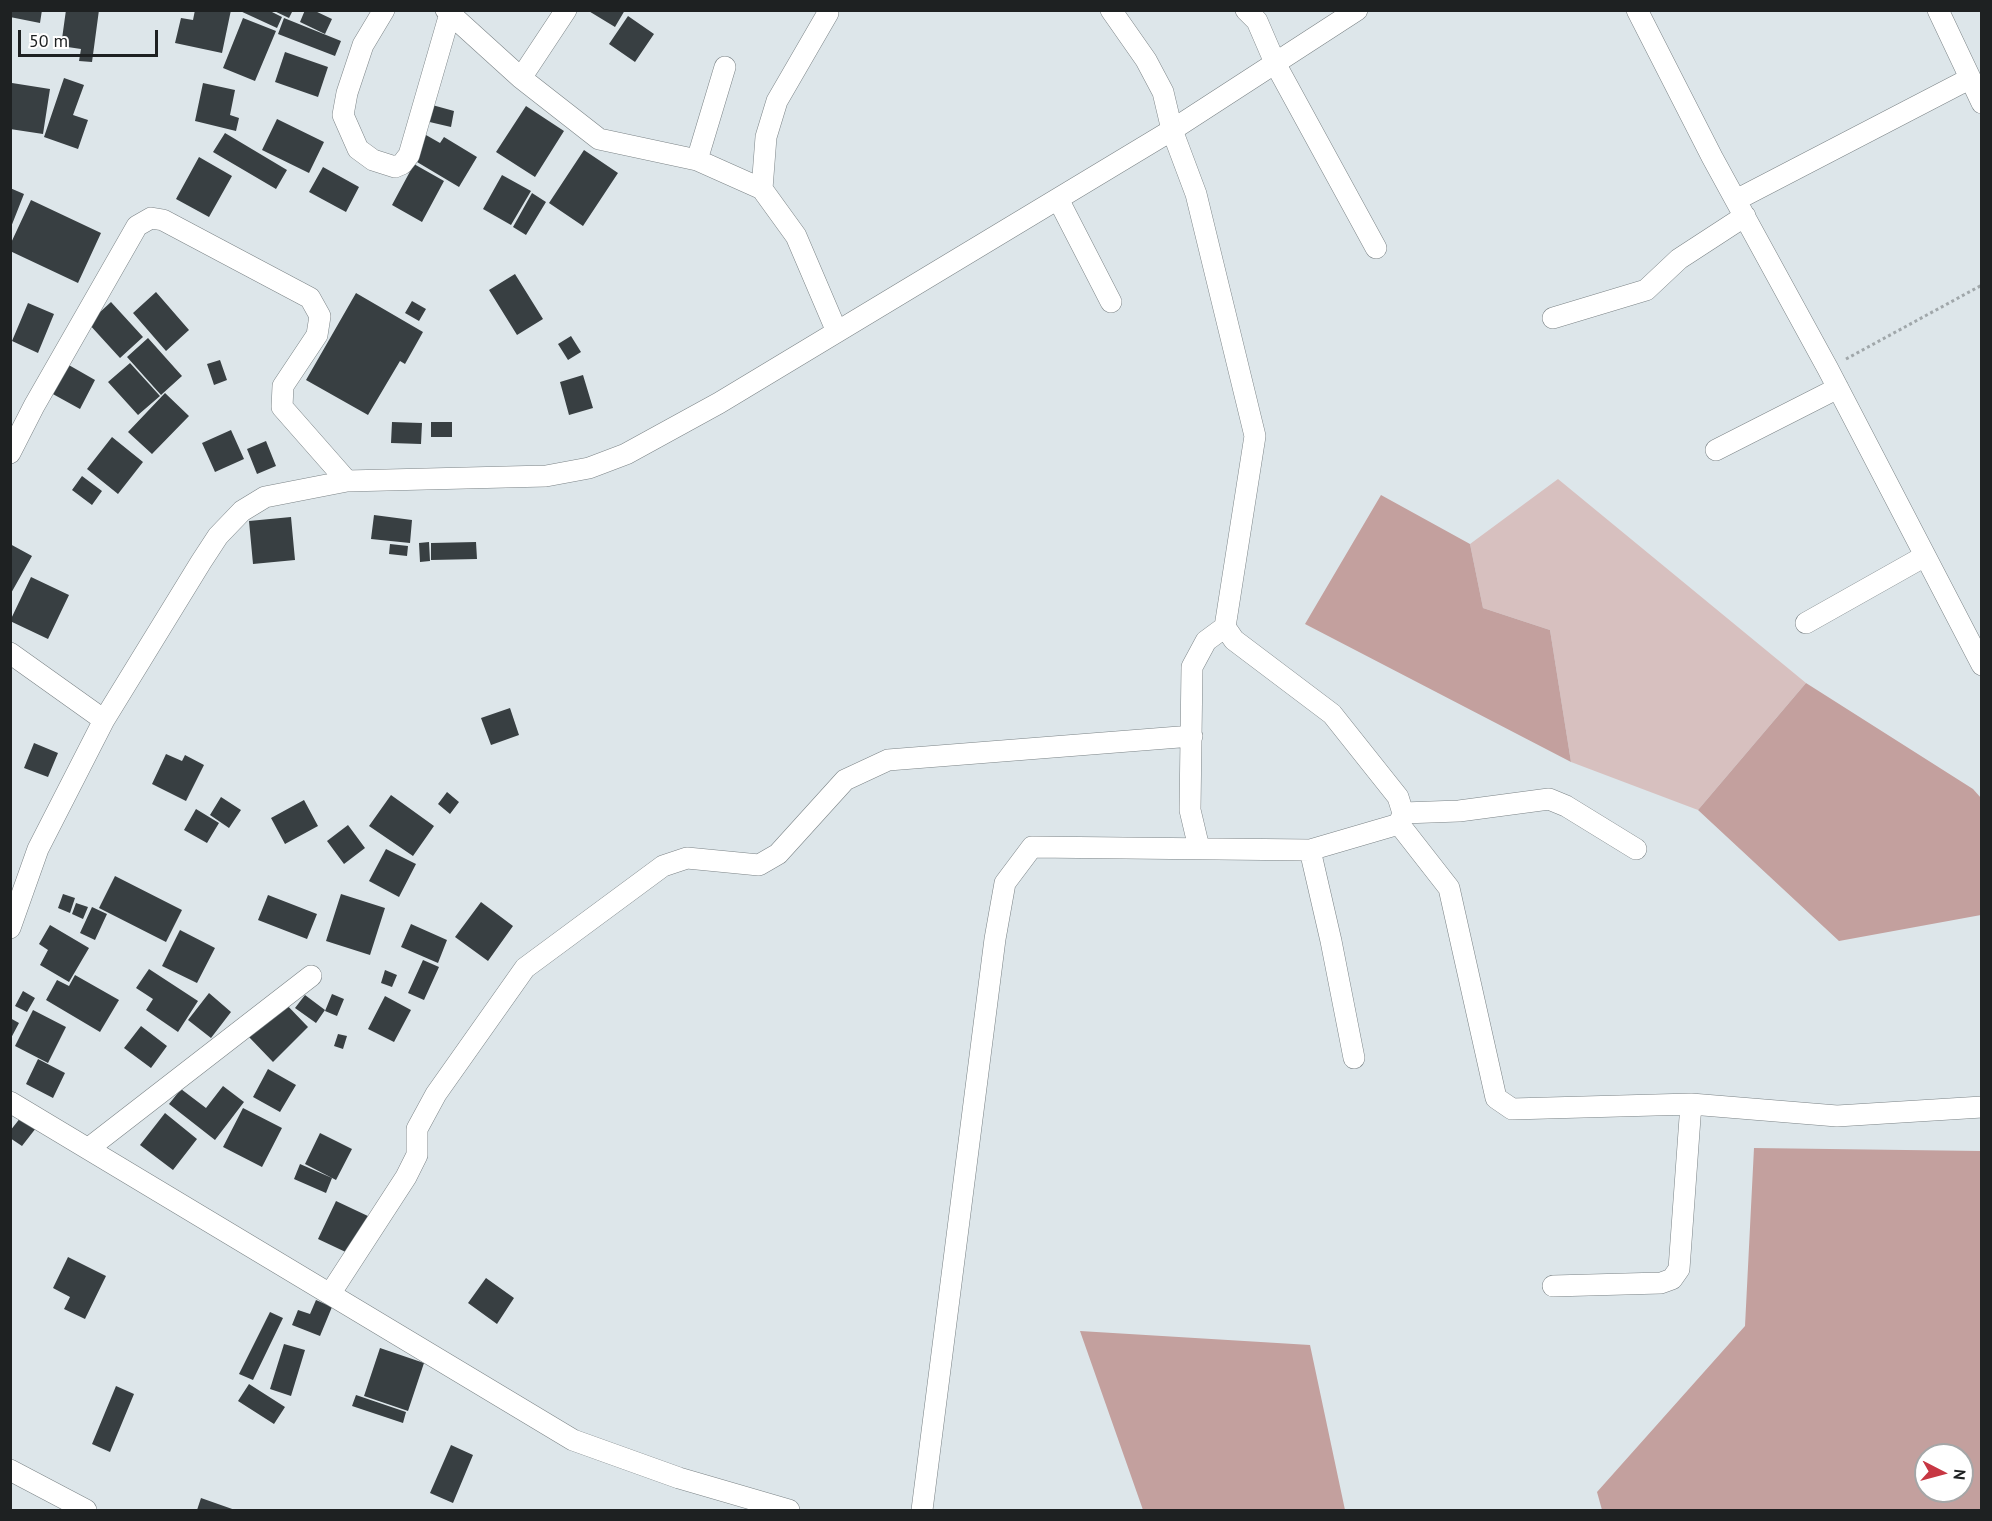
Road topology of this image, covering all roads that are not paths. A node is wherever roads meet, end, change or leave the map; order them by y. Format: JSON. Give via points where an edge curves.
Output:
{"nodes":[{"id":1,"x":384,"y":10,"type":"edge"},
{"id":2,"x":566,"y":10,"type":"edge"},
{"id":3,"x":1111,"y":10,"type":"edge"},
{"id":4,"x":1246,"y":10,"type":"edge"},
{"id":5,"x":1357,"y":10,"type":"edge"},
{"id":6,"x":1637,"y":10,"type":"edge"},
{"id":7,"x":1938,"y":10,"type":"edge"},
{"id":8,"x":450,"y":11,"type":"edge"},
{"id":9,"x":828,"y":13,"type":"dead end"},
{"id":10,"x":1276,"y":65,"type":"junction"},
{"id":11,"x":726,"y":67,"type":"dead end"},
{"id":12,"x":521,"y":78,"type":"junction"},
{"id":13,"x":1970,"y":79,"type":"junction"},
{"id":14,"x":1982,"y":103,"type":"edge"},
{"id":15,"x":1172,"y":130,"type":"junction"},
{"id":16,"x":697,"y":160,"type":"junction"},
{"id":17,"x":762,"y":189,"type":"junction"},
{"id":18,"x":1058,"y":199,"type":"junction"},
{"id":19,"x":1740,"y":208,"type":"junction"},
{"id":20,"x":1376,"y":248,"type":"dead end"},
{"id":21,"x":1111,"y":302,"type":"dead end"},
{"id":22,"x":1553,"y":318,"type":"dead end"},
{"id":23,"x":837,"y":332,"type":"junction"},
{"id":24,"x":1838,"y":388,"type":"junction"},
{"id":25,"x":1716,"y":450,"type":"dead end"},
{"id":26,"x":10,"y":453,"type":"edge"},
{"id":27,"x":347,"y":481,"type":"junction"},
{"id":28,"x":1926,"y":556,"type":"junction"},
{"id":29,"x":1806,"y":623,"type":"dead end"},
{"id":30,"x":1225,"y":627,"type":"junction"},
{"id":31,"x":10,"y":653,"type":"edge"},
{"id":32,"x":1982,"y":665,"type":"edge"},
{"id":33,"x":104,"y":720,"type":"junction"},
{"id":34,"x":1192,"y":736,"type":"junction"},
{"id":35,"x":1401,"y":818,"type":"junction"},
{"id":36,"x":1199,"y":848,"type":"junction"},
{"id":37,"x":1636,"y":849,"type":"dead end"},
{"id":38,"x":1310,"y":850,"type":"junction"},
{"id":39,"x":10,"y":928,"type":"edge"},
{"id":40,"x":311,"y":976,"type":"dead end"},
{"id":41,"x":1354,"y":1058,"type":"dead end"},
{"id":42,"x":10,"y":1102,"type":"edge"},
{"id":43,"x":1691,"y":1104,"type":"junction"},
{"id":44,"x":1982,"y":1107,"type":"edge"},
{"id":45,"x":89,"y":1148,"type":"junction"},
{"id":46,"x":1553,"y":1286,"type":"dead end"},
{"id":47,"x":330,"y":1294,"type":"junction"},
{"id":48,"x":10,"y":1470,"type":"edge"},
{"id":49,"x":86,"y":1510,"type":"edge"},
{"id":50,"x":789,"y":1510,"type":"edge"},
{"id":51,"x":922,"y":1510,"type":"edge"}],
"edges":[{"from":1,"to":8,"type":"street","via":[[363,45],[343,115],[358,149],[395,167],[410,154]]},
{"from":2,"to":12,"type":"street"},
{"from":3,"to":15,"type":"street","via":[[1163,92]]},
{"from":4,"to":10,"type":"street","via":[[1257,21]]},
{"from":5,"to":10,"type":"street"},
{"from":6,"to":19,"type":"street"},
{"from":7,"to":13,"type":"street"},
{"from":8,"to":12,"type":"street"},
{"from":9,"to":17,"type":"street","via":[[777,101],[766,137]]},
{"from":10,"to":15,"type":"street"},
{"from":10,"to":20,"type":"street"},
{"from":11,"to":16,"type":"street"},
{"from":12,"to":16,"type":"street","via":[[599,140]]},
{"from":13,"to":14,"type":"street"},
{"from":13,"to":19,"type":"street"},
{"from":15,"to":18,"type":"street"},
{"from":15,"to":30,"type":"street","via":[[1196,194],[1256,436]]},
{"from":16,"to":17,"type":"street"},
{"from":17,"to":23,"type":"street","via":[[796,236]]},
{"from":18,"to":21,"type":"street"},
{"from":18,"to":23,"type":"street"},
{"from":19,"to":22,"type":"street","via":[[1646,290]]},
{"from":19,"to":24,"type":"street"},
{"from":23,"to":27,"type":"street","via":[[661,437],[589,468],[546,476]]},
{"from":24,"to":25,"type":"street"},
{"from":24,"to":28,"type":"street"},
{"from":26,"to":27,"type":"street","via":[[137,226],[151,218],[164,220],[310,298],[320,316],[317,335],[283,386],[282,406]]},
{"from":27,"to":33,"type":"street","via":[[265,497],[242,511],[218,536]]},
{"from":28,"to":29,"type":"street"},
{"from":28,"to":32,"type":"street"},
{"from":30,"to":34,"type":"street","via":[[1206,641],[1192,667]]},
{"from":30,"to":35,"type":"street","via":[[1234,640],[1332,714],[1398,798]]},
{"from":31,"to":33,"type":"street"},
{"from":33,"to":39,"type":"street","via":[[38,849]]},
{"from":34,"to":36,"type":"street","via":[[1190,810]]},
{"from":34,"to":47,"type":"street","via":[[888,760],[845,780],[778,854],[759,865],[687,858],[663,866],[525,968],[436,1094],[417,1129],[417,1155],[406,1177]]},
{"from":35,"to":37,"type":"street","via":[[1549,799]]},
{"from":35,"to":38,"type":"street"},
{"from":35,"to":43,"type":"street","via":[[1449,888],[1496,1098],[1512,1109]]},
{"from":36,"to":38,"type":"street"},
{"from":36,"to":51,"type":"street","via":[[1032,847],[1005,883]]},
{"from":38,"to":41,"type":"street"},
{"from":40,"to":45,"type":"street"},
{"from":42,"to":45,"type":"street"},
{"from":43,"to":44,"type":"street","via":[[1837,1116]]},
{"from":43,"to":46,"type":"street","via":[[1679,1269],[1672,1279],[1661,1283]]},
{"from":45,"to":47,"type":"street"},
{"from":47,"to":50,"type":"street","via":[[573,1440],[679,1478]]},
{"from":48,"to":49,"type":"street"}]}
